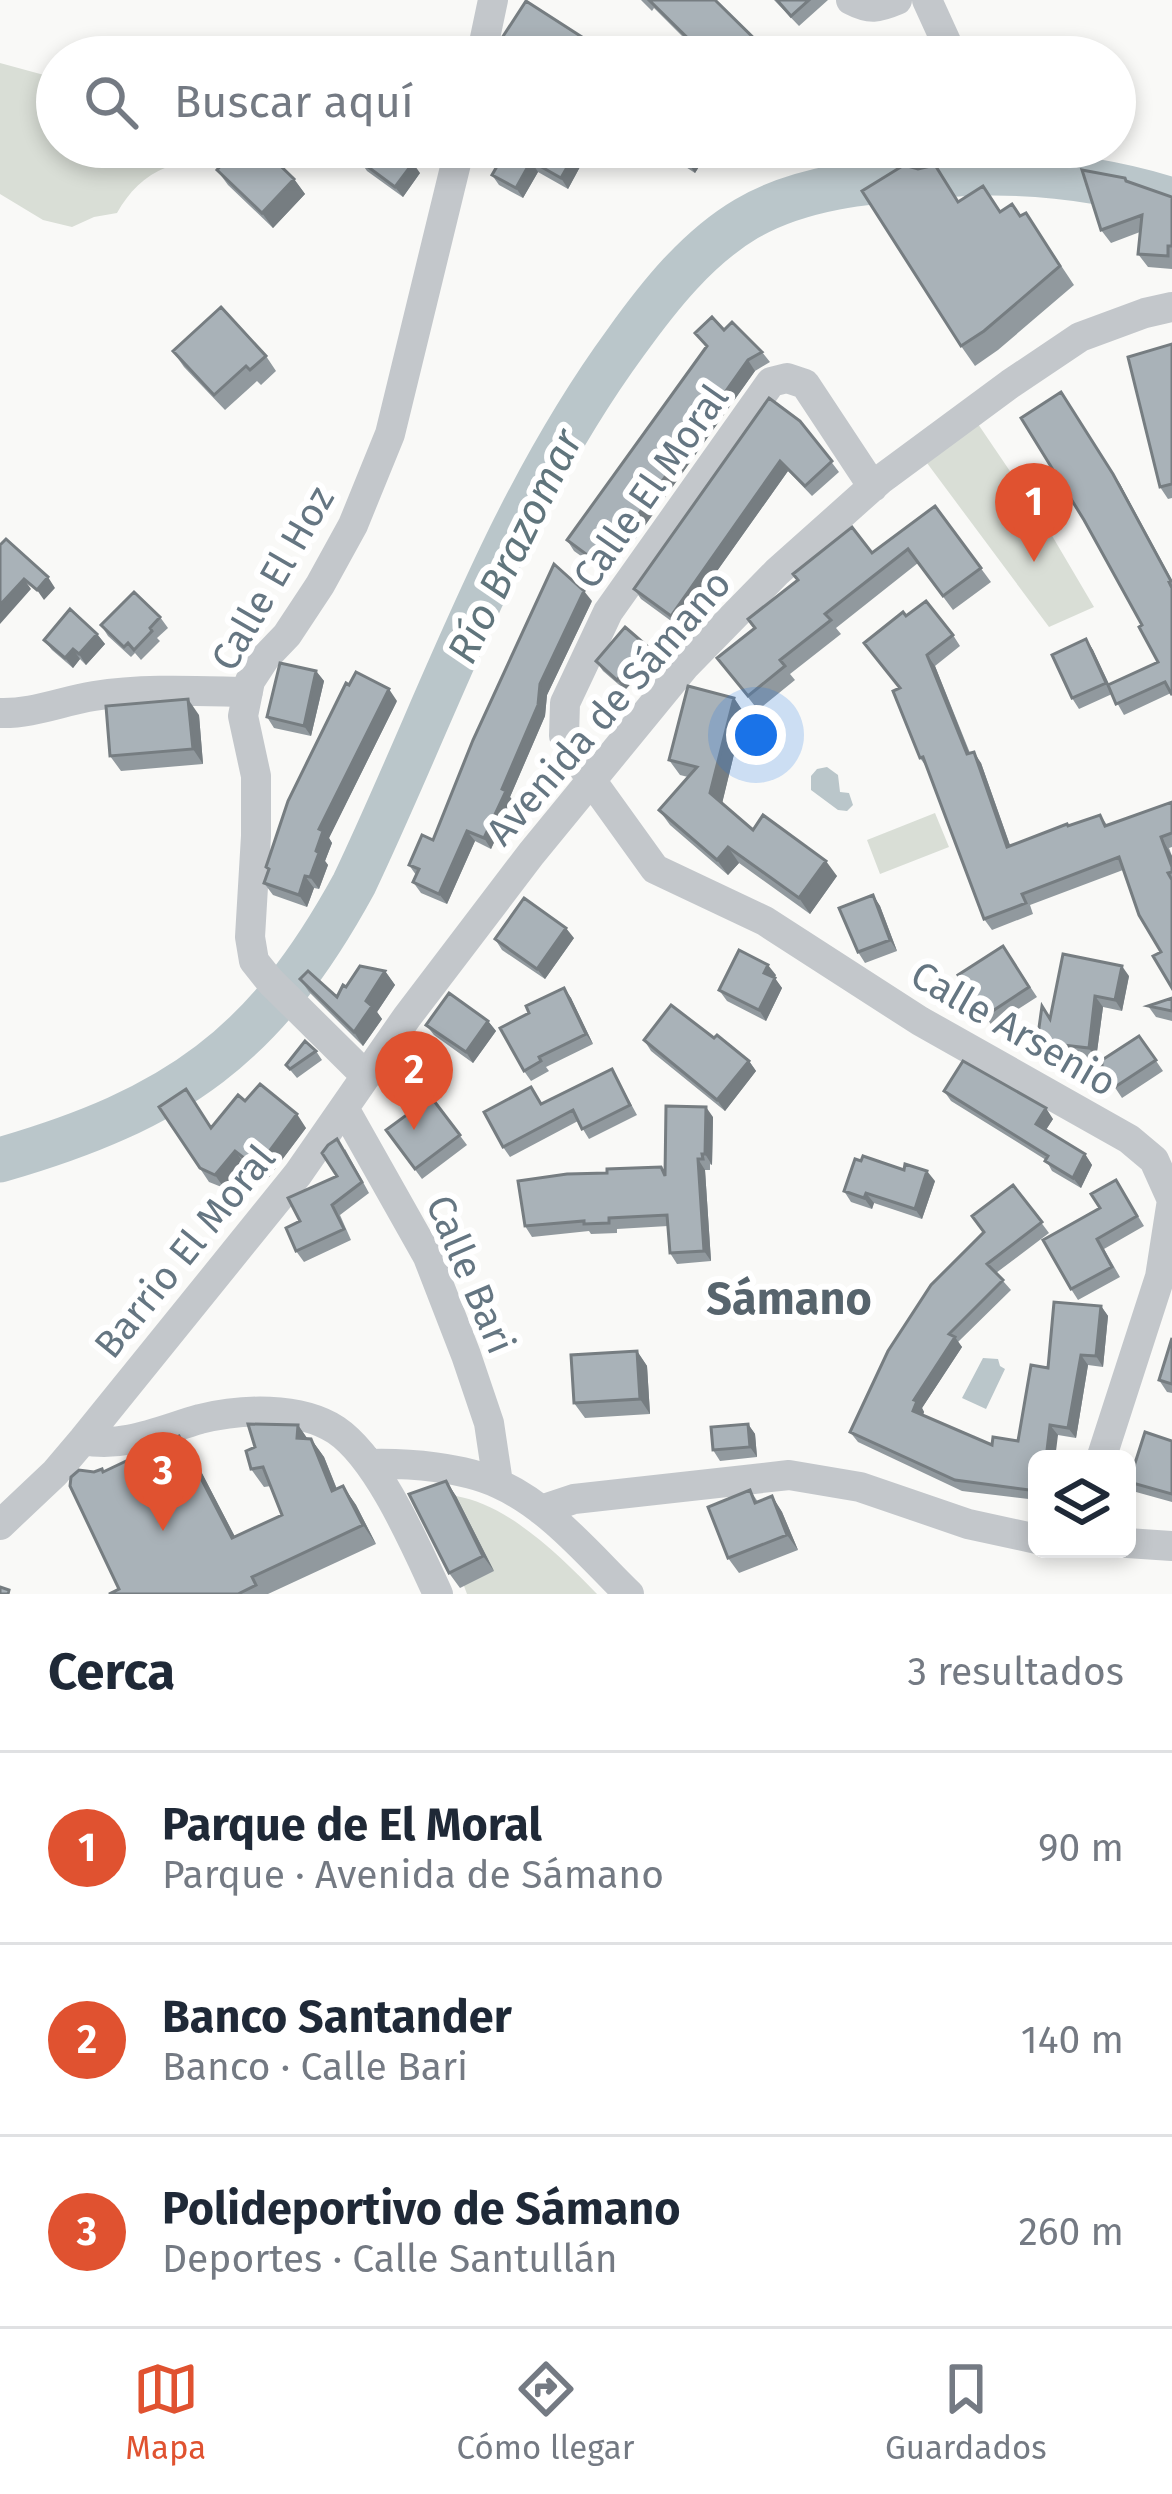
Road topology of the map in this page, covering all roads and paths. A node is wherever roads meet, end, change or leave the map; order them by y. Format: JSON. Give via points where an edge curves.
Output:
{"nodes":[{"id":1,"x":493,"y":0,"type":"edge"},
{"id":2,"x":851,"y":0,"type":"edge"},
{"id":3,"x":897,"y":0,"type":"edge"},
{"id":4,"x":927,"y":0,"type":"edge"},
{"id":5,"x":485,"y":36,"type":"edge"},
{"id":6,"x":943,"y":36,"type":"edge"},
{"id":7,"x":455,"y":168,"type":"edge"},
{"id":8,"x":1172,"y":307,"type":"edge"},
{"id":9,"x":873,"y":487,"type":"junction"},
{"id":10,"x":248,"y":692,"type":"junction"},
{"id":11,"x":3,"y":709,"type":"edge"},
{"id":12,"x":591,"y":780,"type":"junction"},
{"id":13,"x":366,"y":1076,"type":"junction"},
{"id":14,"x":344,"y":1108,"type":"junction"},
{"id":15,"x":83,"y":1440,"type":"junction"},
{"id":16,"x":1104,"y":1450,"type":"edge"},
{"id":17,"x":369,"y":1465,"type":"junction"},
{"id":18,"x":498,"y":1483,"type":"junction"},
{"id":19,"x":541,"y":1510,"type":"junction"},
{"id":20,"x":0,"y":1526,"type":"edge"},
{"id":21,"x":1028,"y":1537,"type":"edge"},
{"id":22,"x":1136,"y":1544,"type":"edge"},
{"id":23,"x":1172,"y":1546,"type":"edge"},
{"id":24,"x":438,"y":1594,"type":"edge"},
{"id":25,"x":629,"y":1594,"type":"edge"}],
"edges":[{"from":1,"to":5,"type":"street"},
{"from":2,"to":3,"type":"street","via":[[878,9]]},
{"from":4,"to":6,"type":"street"},
{"from":7,"to":10,"type":"street","name":"Calle El Hoz","via":[[390,434],[320,585]]},
{"from":8,"to":9,"type":"street","name":"Avenida de Sámano","via":[[1080,338]]},
{"from":9,"to":12,"type":"street","name":"Avenida de Sámano","via":[[685,666]]},
{"from":9,"to":12,"type":"street","name":"Calle El Moral","via":[[805,384],[771,382],[608,611],[565,703],[564,736]]},
{"from":10,"to":11,"type":"street","via":[[138,691]]},
{"from":10,"to":13,"type":"street","name":"Calle El Hoz","via":[[243,716],[256,776],[254,961]]},
{"from":12,"to":13,"type":"street","name":"Avenida de Sámano"},
{"from":12,"to":16,"type":"street","name":"Calle Arsenio","via":[[655,869],[765,921],[1154,1160],[1172,1200],[1160,1277]]},
{"from":13,"to":14,"type":"street","name":"Avenida de Sámano"},
{"from":14,"to":15,"type":"street","name":"Barrio El Moral"},
{"from":14,"to":18,"type":"street","name":"Calle Bari","via":[[428,1257],[489,1423]]},
{"from":15,"to":17,"type":"street","via":[[124,1442],[212,1416],[272,1412],[334,1429]]},
{"from":15,"to":20,"type":"street","name":"Barrio El Moral"},
{"from":17,"to":18,"type":"street","via":[[440,1468]]},
{"from":17,"to":24,"type":"street"},
{"from":18,"to":19,"type":"street"},
{"from":19,"to":21,"type":"street","via":[[574,1499],[789,1475],[860,1486]]},
{"from":19,"to":25,"type":"street"},
{"from":22,"to":23,"type":"street"}]}
